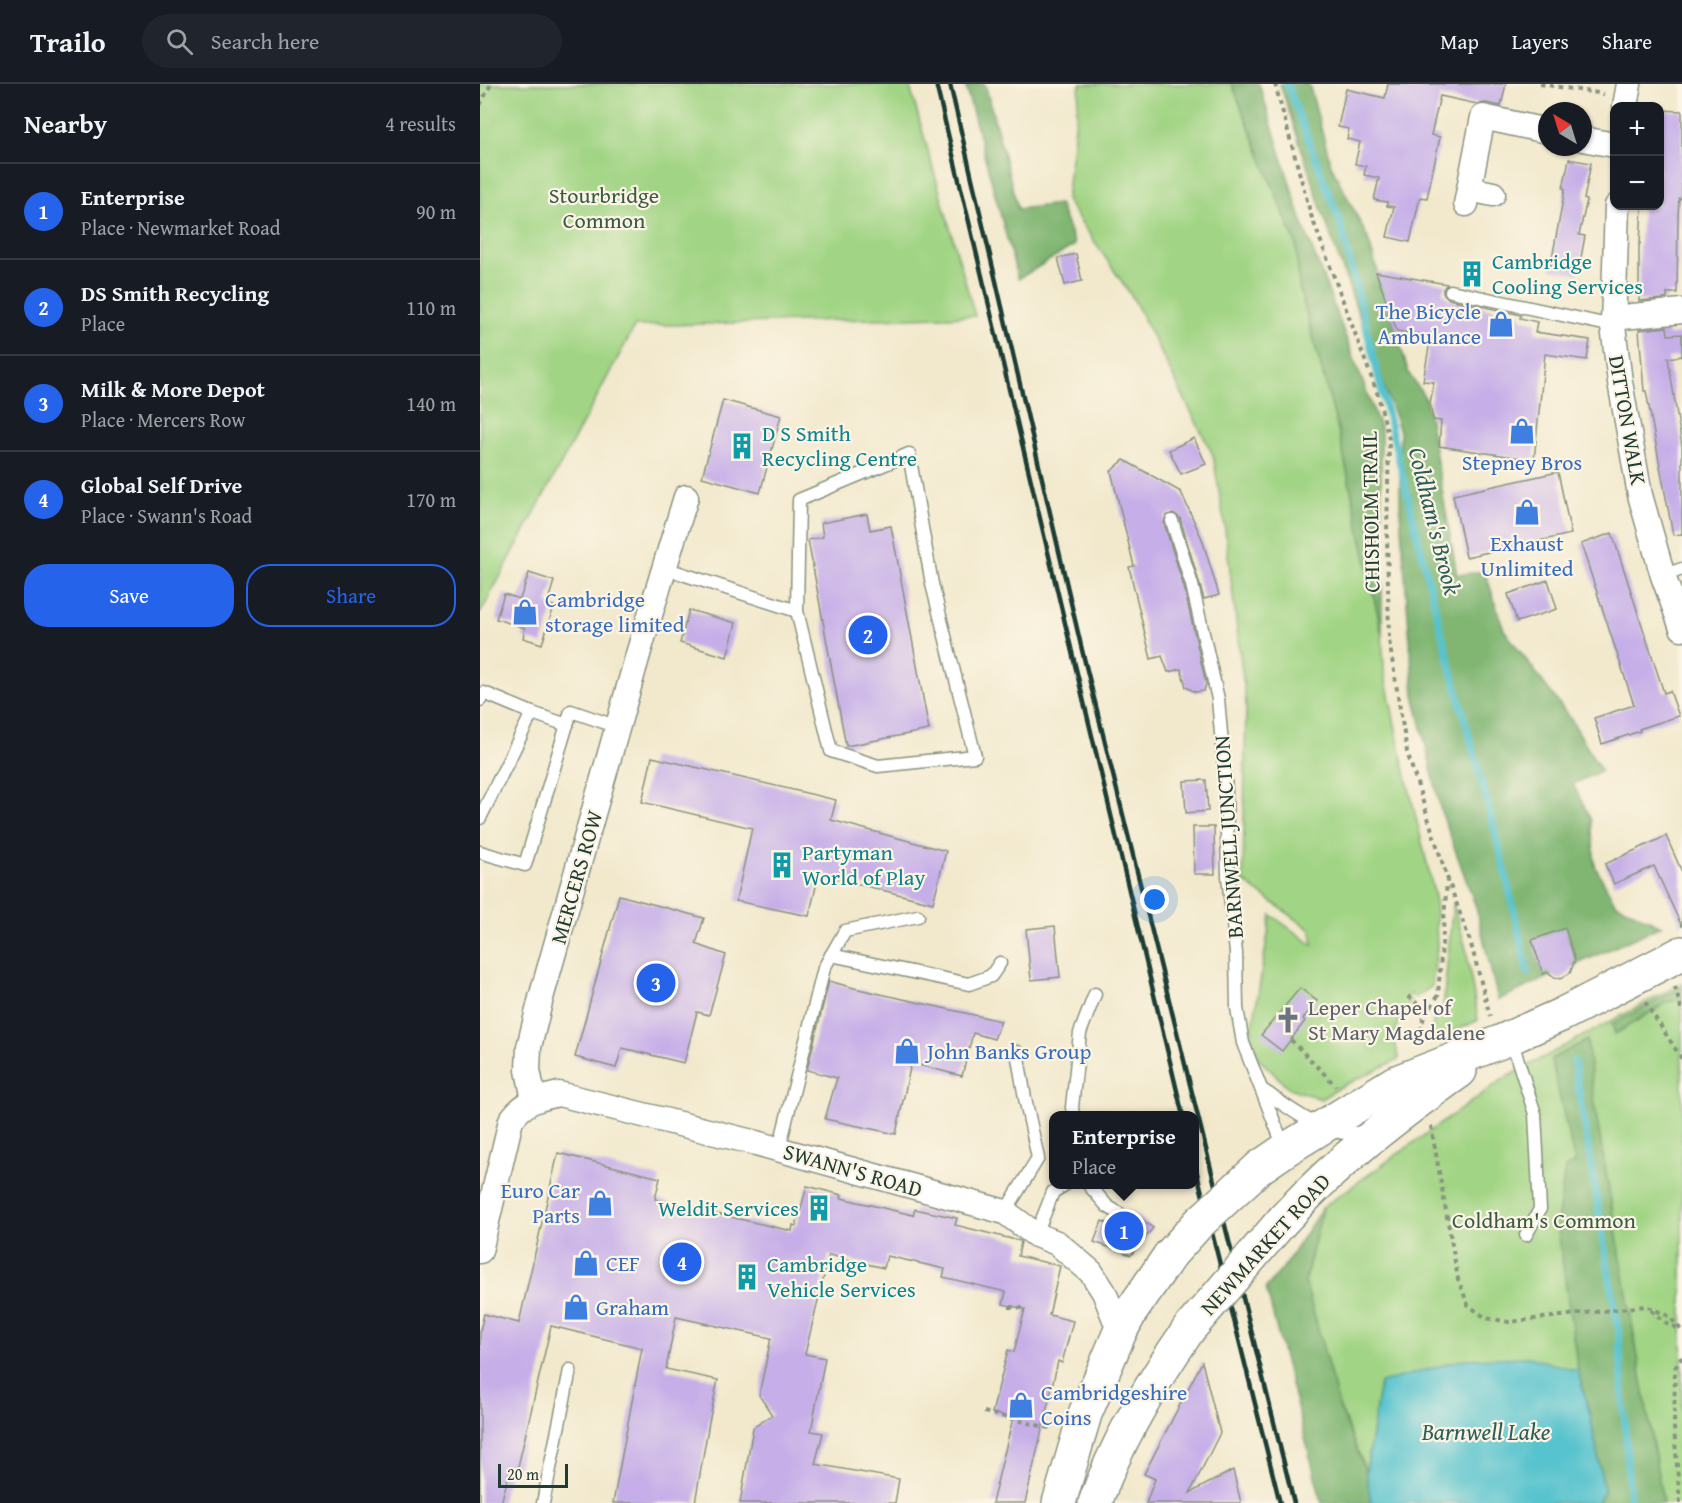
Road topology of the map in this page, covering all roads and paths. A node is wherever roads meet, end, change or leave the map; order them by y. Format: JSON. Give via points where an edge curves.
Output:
{"nodes":[{"id":1,"x":490,"y":84,"type":"edge"},
{"id":2,"x":1275,"y":84,"type":"edge"},
{"id":3,"x":1540,"y":84,"type":"edge"},
{"id":4,"x":1627,"y":96,"type":"edge"},
{"id":5,"x":480,"y":105,"type":"edge"},
{"id":6,"x":1538,"y":129,"type":"edge"},
{"id":7,"x":1592,"y":141,"type":"edge"},
{"id":8,"x":1610,"y":145,"type":"edge"},
{"id":9,"x":1476,"y":196,"type":"dead end"},
{"id":10,"x":1617,"y":210,"type":"edge"},
{"id":11,"x":1451,"y":291,"type":"dead end"},
{"id":12,"x":1682,"y":312,"type":"edge"},
{"id":13,"x":1613,"y":322,"type":"junction"},
{"id":14,"x":686,"y":497,"type":"dead end"},
{"id":15,"x":1172,"y":521,"type":"dead end"},
{"id":16,"x":664,"y":568,"type":"junction"},
{"id":17,"x":1672,"y":572,"type":"edge"},
{"id":18,"x":797,"y":611,"type":"junction"},
{"id":19,"x":1682,"y":628,"type":"edge"},
{"id":20,"x":480,"y":700,"type":"edge"},
{"id":21,"x":532,"y":713,"type":"junction"},
{"id":22,"x":567,"y":725,"type":"junction"},
{"id":23,"x":618,"y":727,"type":"junction"},
{"id":24,"x":480,"y":818,"type":"edge"},
{"id":25,"x":480,"y":852,"type":"edge"},
{"id":26,"x":1447,"y":877,"type":"junction"},
{"id":27,"x":918,"y":916,"type":"dead end"},
{"id":28,"x":831,"y":955,"type":"junction"},
{"id":29,"x":1000,"y":963,"type":"dead end"},
{"id":30,"x":1677,"y":965,"type":"edge"},
{"id":31,"x":1095,"y":994,"type":"dead end"},
{"id":32,"x":1641,"y":995,"type":"dead end"},
{"id":33,"x":1408,"y":996,"type":"dead end"},
{"id":34,"x":1426,"y":1011,"type":"junction"},
{"id":35,"x":1682,"y":1012,"type":"edge"},
{"id":36,"x":1291,"y":1040,"type":"dead end"},
{"id":37,"x":1421,"y":1040,"type":"dead end"},
{"id":38,"x":1506,"y":1040,"type":"junction"},
{"id":39,"x":1017,"y":1052,"type":"dead end"},
{"id":40,"x":1682,"y":1059,"type":"edge"},
{"id":41,"x":1338,"y":1088,"type":"dead end"},
{"id":42,"x":1263,"y":1090,"type":"junction"},
{"id":43,"x":534,"y":1100,"type":"junction"},
{"id":44,"x":1072,"y":1111,"type":"edge"},
{"id":45,"x":1391,"y":1122,"type":"junction"},
{"id":46,"x":1431,"y":1125,"type":"dead end"},
{"id":47,"x":1322,"y":1127,"type":"junction"},
{"id":48,"x":779,"y":1149,"type":"junction"},
{"id":49,"x":1272,"y":1158,"type":"junction"},
{"id":50,"x":1316,"y":1184,"type":"junction"},
{"id":51,"x":1059,"y":1189,"type":"edge"},
{"id":52,"x":1092,"y":1189,"type":"edge"},
{"id":53,"x":1005,"y":1212,"type":"junction"},
{"id":54,"x":1120,"y":1214,"type":"dead end"},
{"id":55,"x":1035,"y":1234,"type":"junction"},
{"id":56,"x":1526,"y":1235,"type":"dead end"},
{"id":57,"x":480,"y":1251,"type":"edge"},
{"id":58,"x":1010,"y":1307,"type":"dead end"},
{"id":59,"x":1023,"y":1308,"type":"dead end"},
{"id":60,"x":1682,"y":1331,"type":"edge"},
{"id":61,"x":1120,"y":1332,"type":"junction"},
{"id":62,"x":1682,"y":1357,"type":"edge"},
{"id":63,"x":570,"y":1370,"type":"dead end"},
{"id":64,"x":984,"y":1412,"type":"dead end"},
{"id":65,"x":1059,"y":1431,"type":"dead end"},
{"id":66,"x":543,"y":1503,"type":"edge"},
{"id":67,"x":1059,"y":1503,"type":"edge"},
{"id":68,"x":1095,"y":1503,"type":"edge"},
{"id":69,"x":1680,"y":1503,"type":"edge"}],
"edges":[{"from":1,"to":5,"type":"path"},
{"from":2,"to":26,"type":"path","name":"CHISHOLM TRAIL","via":[[1311,215],[1378,395],[1389,439],[1389,640],[1407,752]]},
{"from":3,"to":4,"type":"path"},
{"from":6,"to":9,"type":"street","via":[[1483,117]]},
{"from":7,"to":8,"type":"street"},
{"from":10,"to":13,"type":"street","name":"DITTON WALK"},
{"from":11,"to":13,"type":"lane"},
{"from":12,"to":13,"type":"street"},
{"from":13,"to":17,"type":"street","name":"DITTON WALK","via":[[1640,495]]},
{"from":14,"to":16,"type":"street","name":"MERCERS ROW"},
{"from":15,"to":42,"type":"lane","name":"BARNWELL JUNCTION","via":[[1192,585],[1218,699],[1238,1008],[1244,1043]]},
{"from":16,"to":18,"type":"lane"},
{"from":16,"to":23,"type":"street","name":"MERCERS ROW"},
{"from":17,"to":19,"type":"street","name":"DITTON WALK"},
{"from":18,"to":18,"type":"lane","via":[[799,500],[909,454],[932,584],[975,756],[878,766],[831,751]]},
{"from":20,"to":21,"type":"lane","via":[[484,693]]},
{"from":21,"to":22,"type":"lane"},
{"from":21,"to":24,"type":"lane"},
{"from":22,"to":23,"type":"lane","via":[[571,711]]},
{"from":22,"to":25,"type":"lane","via":[[525,865]]},
{"from":23,"to":43,"type":"street","name":"MERCERS ROW","via":[[529,1047],[528,1070]]},
{"from":26,"to":34,"type":"path","via":[[1438,995]]},
{"from":26,"to":38,"type":"path","name":"CHISHOLM TRAIL","via":[[1471,944],[1485,1002]]},
{"from":27,"to":28,"type":"lane","via":[[845,931]]},
{"from":28,"to":29,"type":"lane","via":[[969,984],[991,976]]},
{"from":28,"to":48,"type":"lane","via":[[824,969]]},
{"from":30,"to":35,"type":"path"},
{"from":30,"to":38,"type":"main road","name":"NEWMARKET ROAD"},
{"from":31,"to":44,"type":"lane","via":[[1080,1033]]},
{"from":32,"to":40,"type":"path"},
{"from":33,"to":34,"type":"path"},
{"from":34,"to":37,"type":"path","via":[[1420,1025]]},
{"from":36,"to":41,"type":"path"},
{"from":38,"to":45,"type":"main road","name":"NEWMARKET ROAD"},
{"from":38,"to":47,"type":"main road","name":"NEWMARKET ROAD","via":[[1394,1083]]},
{"from":38,"to":56,"type":"lane","via":[[1535,1114],[1540,1209]]},
{"from":39,"to":53,"type":"lane","via":[[1038,1158]]},
{"from":42,"to":47,"type":"lane"},
{"from":42,"to":49,"type":"lane","name":"BARNWELL JUNCTION"},
{"from":43,"to":48,"type":"street","name":"SWANN'S ROAD","via":[[559,1094]]},
{"from":43,"to":57,"type":"street","via":[[511,1119]]},
{"from":45,"to":47,"type":"lane","via":[[1363,1132]]},
{"from":45,"to":50,"type":"main road","name":"NEWMARKET ROAD"},
{"from":46,"to":60,"type":"path","via":[[1458,1279],[1468,1305],[1486,1318],[1509,1322],[1646,1306],[1669,1316]]},
{"from":47,"to":49,"type":"main road","name":"NEWMARKET ROAD"},
{"from":48,"to":53,"type":"street","name":"SWANN'S ROAD"},
{"from":49,"to":50,"type":"main road","via":[[1305,1150],[1314,1156],[1318,1166]]},
{"from":49,"to":61,"type":"main road","name":"NEWMARKET ROAD","bridge":true,"via":[[1199,1223],[1170,1255]]},
{"from":50,"to":68,"type":"main road","name":"NEWMARKET ROAD","bridge":true,"via":[[1189,1329],[1132,1423]]},
{"from":51,"to":55,"type":"lane","via":[[1053,1192]]},
{"from":52,"to":54,"type":"lane"},
{"from":53,"to":55,"type":"street","name":"SWANN'S ROAD"},
{"from":55,"to":61,"type":"street","name":"SWANN'S ROAD","via":[[1057,1243],[1091,1272],[1104,1292]]},
{"from":58,"to":59,"type":"path"},
{"from":61,"to":67,"type":"main road","name":"NEWMARKET ROAD","via":[[1085,1414]]},
{"from":62,"to":69,"type":"path","via":[[1675,1368],[1674,1398]]},
{"from":63,"to":66,"type":"lane"},
{"from":64,"to":65,"type":"path"}]}
